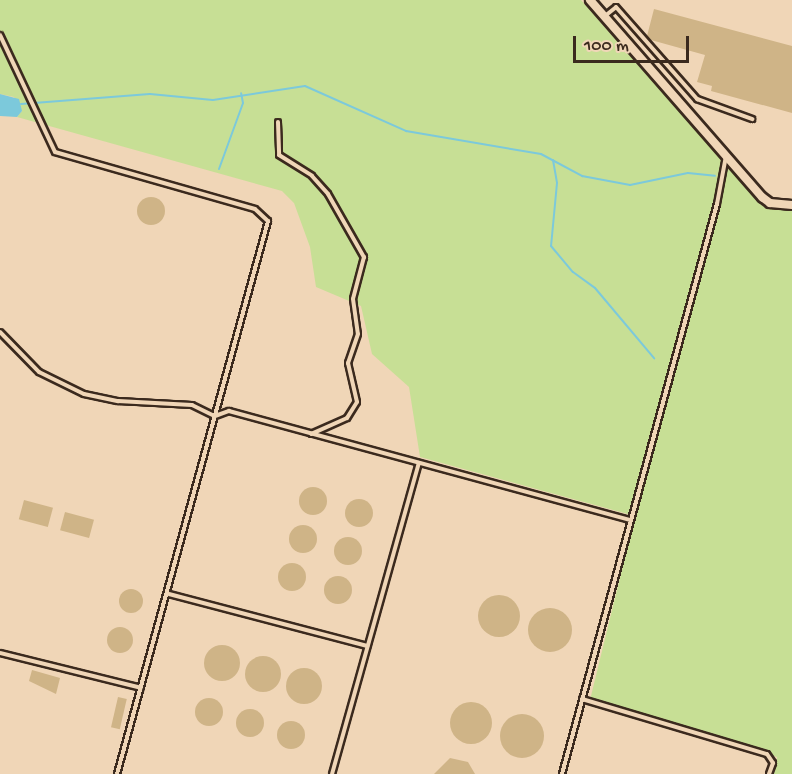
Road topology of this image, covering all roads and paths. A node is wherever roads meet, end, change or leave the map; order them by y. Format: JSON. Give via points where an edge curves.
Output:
{"nodes":[{"id":1,"x":590,"y":0,"type":"edge"},
{"id":2,"x":604,"y":17,"type":"junction"},
{"id":3,"x":0,"y":35,"type":"edge"},
{"id":4,"x":752,"y":119,"type":"dead end"},
{"id":5,"x":278,"y":122,"type":"dead end"},
{"id":6,"x":726,"y":156,"type":"junction"},
{"id":7,"x":792,"y":205,"type":"edge"},
{"id":8,"x":0,"y":332,"type":"edge"},
{"id":9,"x":215,"y":416,"type":"junction"},
{"id":10,"x":310,"y":434,"type":"junction"},
{"id":11,"x":419,"y":463,"type":"junction"},
{"id":12,"x":629,"y":520,"type":"junction"},
{"id":13,"x":169,"y":594,"type":"junction"},
{"id":14,"x":367,"y":646,"type":"junction"},
{"id":15,"x":0,"y":653,"type":"edge"},
{"id":16,"x":141,"y":688,"type":"junction"},
{"id":17,"x":582,"y":699,"type":"junction"},
{"id":18,"x":117,"y":774,"type":"edge"},
{"id":19,"x":332,"y":774,"type":"edge"},
{"id":20,"x":562,"y":774,"type":"edge"},
{"id":21,"x":769,"y":774,"type":"edge"}],
"edges":[{"from":1,"to":2,"type":"street"},
{"from":2,"to":4,"type":"lane","via":[[616,7],[697,99]]},
{"from":2,"to":6,"type":"street"},
{"from":3,"to":9,"type":"lane","via":[[55,152],[264,212],[267,227]]},
{"from":5,"to":10,"type":"lane","via":[[279,155],[312,176],[328,194],[364,258],[353,299],[358,334],[348,363],[357,402],[347,418]]},
{"from":6,"to":7,"type":"street","via":[[770,203]]},
{"from":6,"to":12,"type":"lane","via":[[717,204]]},
{"from":8,"to":9,"type":"lane","via":[[39,372],[84,393],[118,401],[192,405]]},
{"from":9,"to":10,"type":"lane","via":[[229,411]]},
{"from":9,"to":13,"type":"lane"},
{"from":10,"to":11,"type":"lane"},
{"from":11,"to":12,"type":"lane"},
{"from":11,"to":14,"type":"lane"},
{"from":12,"to":17,"type":"lane"},
{"from":13,"to":14,"type":"lane"},
{"from":13,"to":16,"type":"lane"},
{"from":14,"to":19,"type":"lane"},
{"from":15,"to":16,"type":"lane"},
{"from":16,"to":18,"type":"lane"},
{"from":17,"to":20,"type":"lane"},
{"from":17,"to":21,"type":"lane","via":[[767,754],[773,764]]}]}
